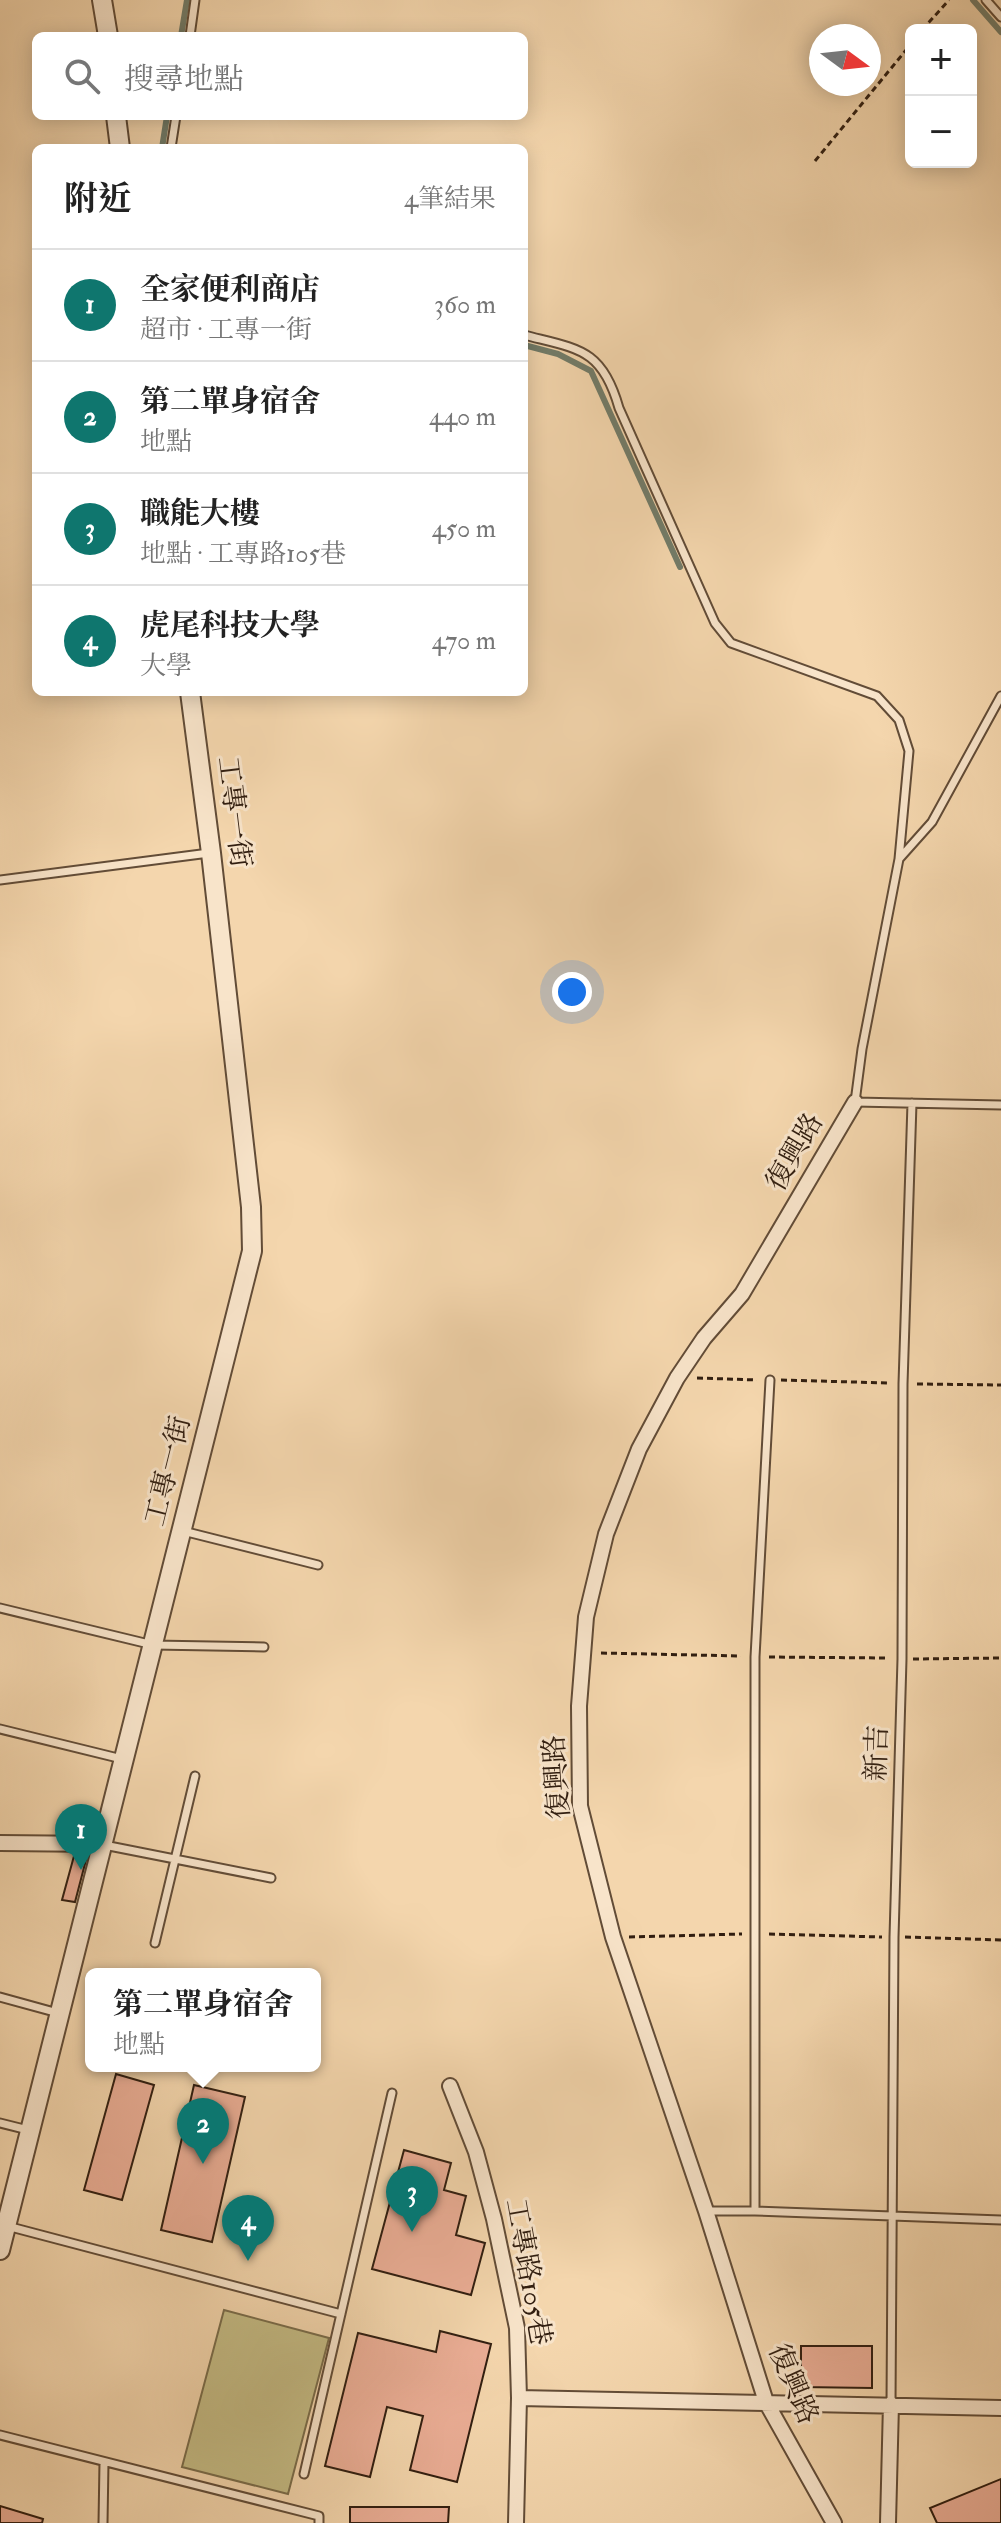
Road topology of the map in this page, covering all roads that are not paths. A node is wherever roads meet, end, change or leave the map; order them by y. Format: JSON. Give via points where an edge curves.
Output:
{"nodes":[{"id":1,"x":102,"y":0,"type":"edge"},
{"id":2,"x":195,"y":0,"type":"edge"},
{"id":3,"x":986,"y":0,"type":"edge"},
{"id":4,"x":1001,"y":17,"type":"edge"},
{"id":5,"x":107,"y":32,"type":"edge"},
{"id":6,"x":191,"y":32,"type":"edge"},
{"id":7,"x":116,"y":120,"type":"edge"},
{"id":8,"x":175,"y":120,"type":"edge"},
{"id":9,"x":120,"y":144,"type":"edge"},
{"id":10,"x":172,"y":144,"type":"edge"},
{"id":11,"x":528,"y":336,"type":"edge"},
{"id":12,"x":191,"y":696,"type":"edge"},
{"id":13,"x":1001,"y":696,"type":"edge"},
{"id":14,"x":211,"y":853,"type":"junction"},
{"id":15,"x":899,"y":859,"type":"junction"},
{"id":16,"x":0,"y":880,"type":"edge"},
{"id":17,"x":855,"y":1102,"type":"junction"},
{"id":18,"x":912,"y":1103,"type":"junction"},
{"id":19,"x":1001,"y":1105,"type":"edge"},
{"id":20,"x":770,"y":1380,"type":"road end"},
{"id":21,"x":181,"y":1530,"type":"junction"},
{"id":22,"x":318,"y":1565,"type":"dead end"},
{"id":23,"x":0,"y":1608,"type":"edge"},
{"id":24,"x":153,"y":1645,"type":"junction"},
{"id":25,"x":264,"y":1647,"type":"dead end"},
{"id":26,"x":0,"y":1729,"type":"edge"},
{"id":27,"x":124,"y":1760,"type":"junction"},
{"id":28,"x":195,"y":1776,"type":"dead end"},
{"id":29,"x":0,"y":1843,"type":"edge"},
{"id":30,"x":102,"y":1844,"type":"junction"},
{"id":31,"x":174,"y":1859,"type":"junction"},
{"id":32,"x":271,"y":1878,"type":"dead end"},
{"id":33,"x":155,"y":1943,"type":"dead end"},
{"id":34,"x":0,"y":1997,"type":"edge"},
{"id":35,"x":60,"y":2013,"type":"junction"},
{"id":36,"x":450,"y":2086,"type":"dead end"},
{"id":37,"x":392,"y":2093,"type":"dead end"},
{"id":38,"x":0,"y":2123,"type":"edge"},
{"id":39,"x":30,"y":2131,"type":"junction"},
{"id":40,"x":706,"y":2211,"type":"junction"},
{"id":41,"x":755,"y":2211,"type":"junction"},
{"id":42,"x":892,"y":2216,"type":"junction"},
{"id":43,"x":1001,"y":2220,"type":"edge"},
{"id":44,"x":6,"y":2226,"type":"junction"},
{"id":45,"x":0,"y":2250,"type":"edge"},
{"id":46,"x":341,"y":2314,"type":"junction"},
{"id":47,"x":519,"y":2398,"type":"junction"},
{"id":48,"x":766,"y":2402,"type":"junction"},
{"id":49,"x":891,"y":2404,"type":"junction"},
{"id":50,"x":1001,"y":2408,"type":"edge"},
{"id":51,"x":0,"y":2435,"type":"edge"},
{"id":52,"x":104,"y":2462,"type":"junction"},
{"id":53,"x":304,"y":2474,"type":"dead end"},
{"id":54,"x":103,"y":2523,"type":"edge"},
{"id":55,"x":319,"y":2523,"type":"edge"},
{"id":56,"x":516,"y":2523,"type":"edge"},
{"id":57,"x":834,"y":2523,"type":"edge"},
{"id":58,"x":888,"y":2523,"type":"edge"}],
"edges":[{"from":1,"to":5,"type":"street"},
{"from":2,"to":6,"type":"lane"},
{"from":3,"to":4,"type":"lane"},
{"from":7,"to":9,"type":"street"},
{"from":8,"to":10,"type":"lane"},
{"from":11,"to":15,"type":"lane","via":[[581,350],[596,360],[715,623],[731,643],[877,696],[899,720],[909,751]]},
{"from":12,"to":14,"type":"street","name":"工專一街"},
{"from":13,"to":15,"type":"lane","via":[[932,822]]},
{"from":14,"to":16,"type":"lane"},
{"from":14,"to":21,"type":"street","name":"工專一街","via":[[252,1251]]},
{"from":15,"to":17,"type":"lane"},
{"from":17,"to":18,"type":"lane"},
{"from":17,"to":40,"type":"street","name":"復興路","via":[[742,1294],[677,1378],[639,1449],[610,1522],[586,1617],[579,1706],[580,1806],[613,1937]]},
{"from":18,"to":19,"type":"lane"},
{"from":18,"to":42,"type":"lane","name":"新吉"},
{"from":20,"to":41,"type":"lane","via":[[755,1657]]},
{"from":21,"to":22,"type":"lane"},
{"from":21,"to":24,"type":"street","name":"工專一街"},
{"from":23,"to":24,"type":"lane"},
{"from":24,"to":25,"type":"lane"},
{"from":24,"to":27,"type":"street","name":"工專一街"},
{"from":26,"to":27,"type":"lane"},
{"from":27,"to":30,"type":"street","name":"工專一街"},
{"from":28,"to":31,"type":"lane"},
{"from":29,"to":30,"type":"street"},
{"from":30,"to":31,"type":"lane"},
{"from":30,"to":35,"type":"street","name":"工專一街"},
{"from":31,"to":32,"type":"lane"},
{"from":31,"to":33,"type":"lane"},
{"from":34,"to":35,"type":"lane"},
{"from":35,"to":39,"type":"street","name":"工專一街"},
{"from":36,"to":47,"type":"street","name":"工專路105巷","via":[[494,2219],[517,2328]]},
{"from":37,"to":46,"type":"lane"},
{"from":38,"to":39,"type":"lane"},
{"from":39,"to":44,"type":"street","name":"工專一街"},
{"from":40,"to":41,"type":"lane"},
{"from":40,"to":48,"type":"street","name":"復興路"},
{"from":41,"to":42,"type":"lane"},
{"from":42,"to":43,"type":"lane"},
{"from":42,"to":49,"type":"lane","name":"新吉"},
{"from":44,"to":45,"type":"street","name":"工專一街"},
{"from":44,"to":46,"type":"lane"},
{"from":46,"to":53,"type":"lane"},
{"from":47,"to":48,"type":"street"},
{"from":47,"to":56,"type":"street","name":"工專路105巷"},
{"from":48,"to":49,"type":"street"},
{"from":48,"to":57,"type":"street","name":"復興路"},
{"from":49,"to":50,"type":"street"},
{"from":49,"to":58,"type":"street"},
{"from":51,"to":52,"type":"lane"},
{"from":52,"to":54,"type":"lane"},
{"from":52,"to":55,"type":"lane","via":[[319,2516]]}]}
